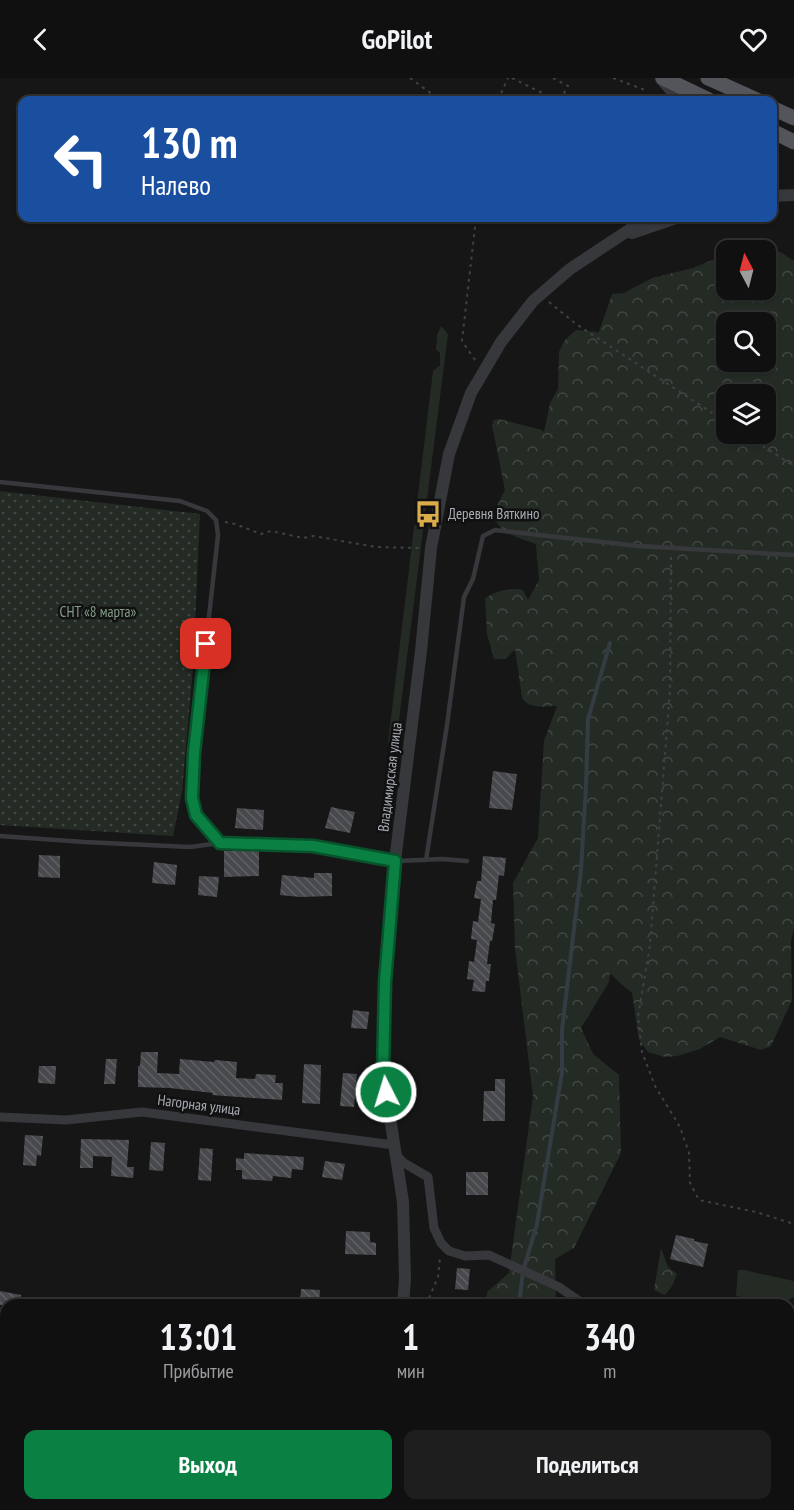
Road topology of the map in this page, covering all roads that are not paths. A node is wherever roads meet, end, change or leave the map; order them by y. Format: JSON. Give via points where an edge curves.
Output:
{"nodes":[{"id":1,"x":661,"y":78,"type":"edge"},
{"id":2,"x":708,"y":78,"type":"edge"},
{"id":3,"x":677,"y":96,"type":"edge"},
{"id":4,"x":701,"y":96,"type":"edge"},
{"id":5,"x":748,"y":96,"type":"edge"},
{"id":6,"x":777,"y":110,"type":"edge"},
{"id":7,"x":794,"y":118,"type":"edge"},
{"id":8,"x":777,"y":134,"type":"edge"},
{"id":9,"x":794,"y":142,"type":"edge"},
{"id":10,"x":794,"y":195,"type":"edge"},
{"id":11,"x":777,"y":196,"type":"edge"},
{"id":12,"x":641,"y":222,"type":"edge"},
{"id":13,"x":663,"y":222,"type":"edge"},
{"id":14,"x":614,"y":239,"type":"junction"},
{"id":15,"x":0,"y":482,"type":"edge"},
{"id":16,"x":794,"y":555,"type":"edge"},
{"id":17,"x":0,"y":836,"type":"edge"},
{"id":18,"x":220,"y":843,"type":"junction"},
{"id":19,"x":426,"y":860,"type":"junction"},
{"id":20,"x":395,"y":861,"type":"junction"},
{"id":21,"x":467,"y":861,"type":"dead end"},
{"id":22,"x":0,"y":1117,"type":"edge"},
{"id":23,"x":395,"y":1150,"type":"junction"},
{"id":24,"x":403,"y":1299,"type":"edge"},
{"id":25,"x":576,"y":1299,"type":"edge"}],
"edges":[{"from":1,"to":3,"type":"street"},
{"from":1,"to":4,"type":"main road"},
{"from":2,"to":5,"type":"main road"},
{"from":6,"to":7,"type":"main road"},
{"from":8,"to":9,"type":"main road"},
{"from":10,"to":11,"type":"street"},
{"from":12,"to":14,"type":"street"},
{"from":13,"to":14,"type":"street"},
{"from":14,"to":20,"type":"street","name":"Владимирская улица","via":[[533,301],[501,342],[471,393],[449,454],[431,548]]},
{"from":15,"to":18,"type":"lane","via":[[180,501],[207,511],[216,520],[219,535],[192,798],[196,815]]},
{"from":16,"to":19,"type":"lane","via":[[639,546],[495,530],[483,536],[473,579],[464,597]]},
{"from":17,"to":18,"type":"lane","via":[[190,847]]},
{"from":18,"to":20,"type":"street","via":[[313,846]]},
{"from":19,"to":20,"type":"lane"},
{"from":19,"to":21,"type":"lane"},
{"from":20,"to":23,"type":"street","name":"Владимирская улица","via":[[385,982],[383,1072]]},
{"from":22,"to":23,"type":"street","name":"Нагорная улица","via":[[66,1120],[142,1112]]},
{"from":23,"to":24,"type":"street","name":"Владимирская улица","via":[[403,1202]]},
{"from":23,"to":25,"type":"street","via":[[404,1163],[428,1177],[434,1228],[449,1251],[465,1256],[489,1255]]}]}
